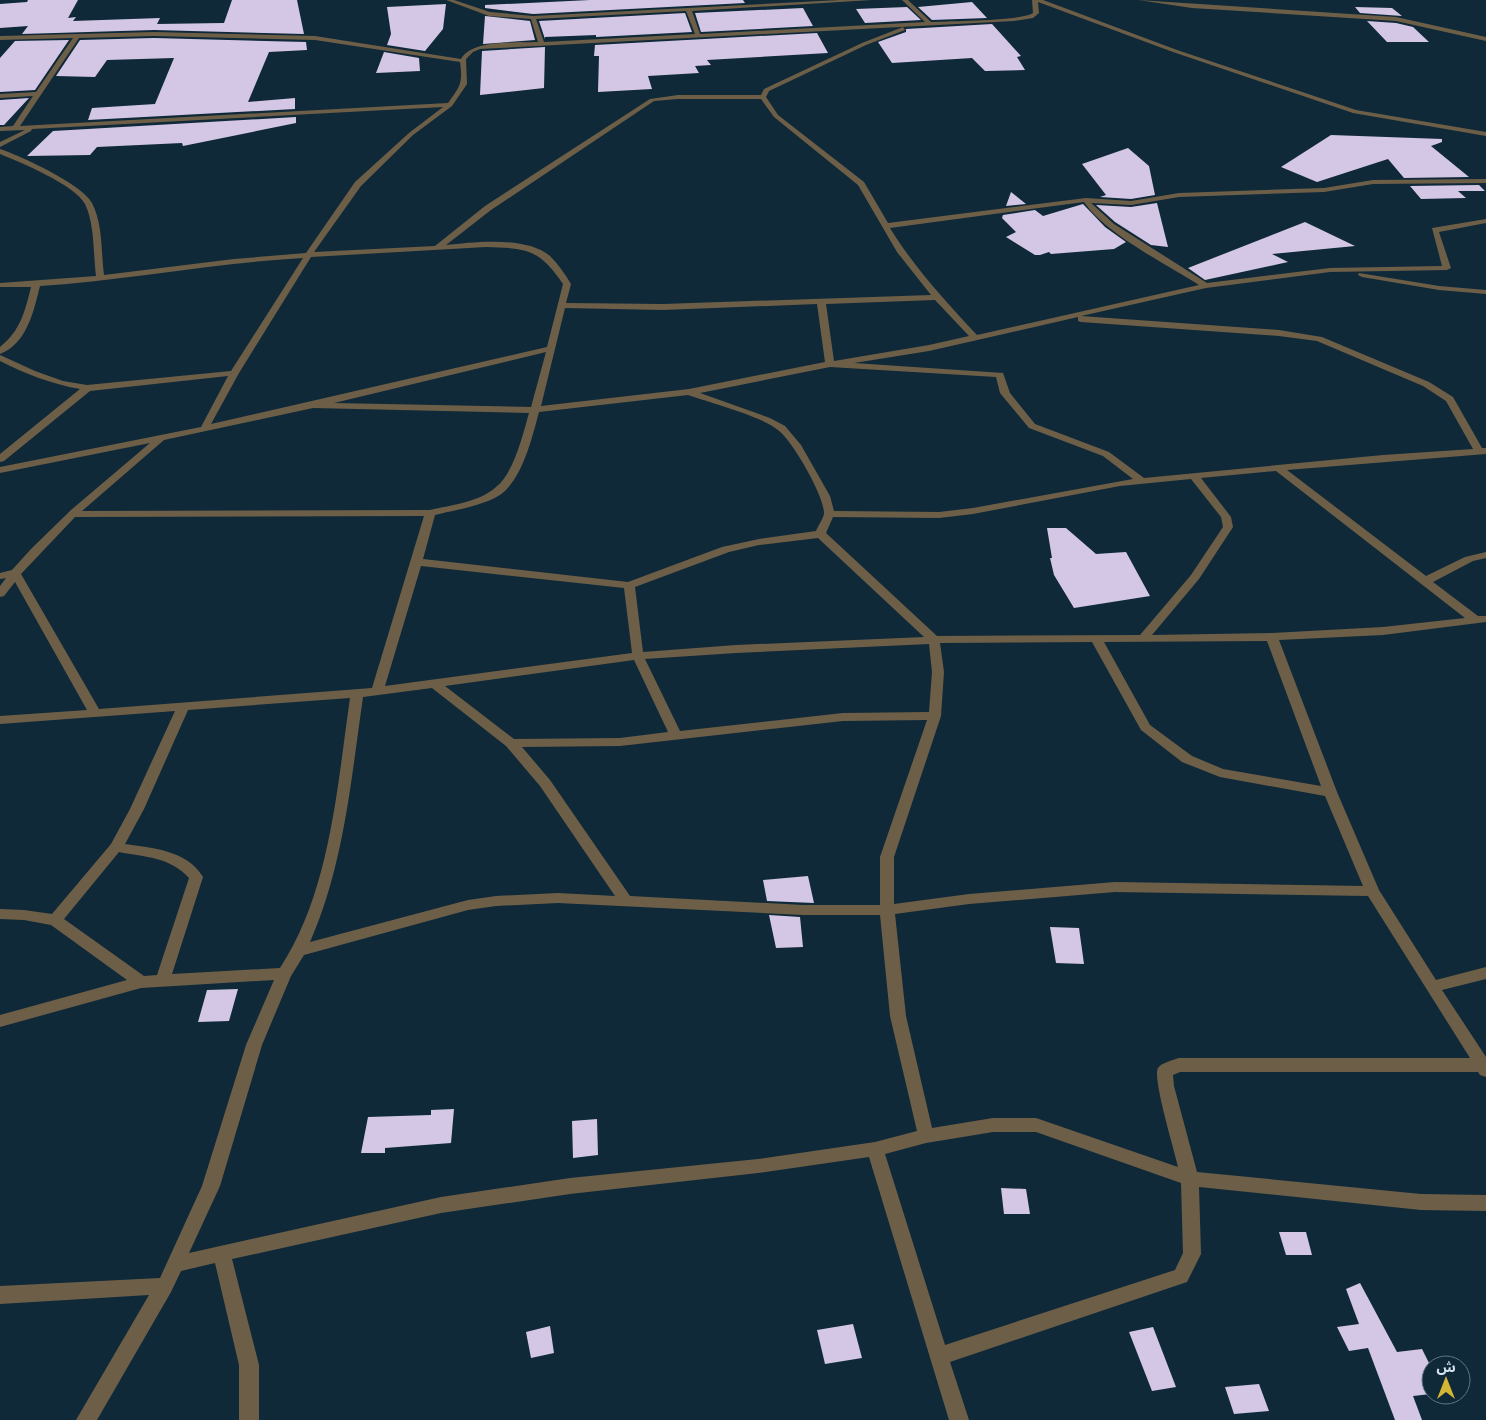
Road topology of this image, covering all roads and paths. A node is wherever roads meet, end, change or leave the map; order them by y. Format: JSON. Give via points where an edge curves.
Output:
{"nodes":[{"id":1,"x":449,"y":0,"type":"edge"},
{"id":2,"x":868,"y":0,"type":"edge"},
{"id":3,"x":905,"y":0,"type":"edge"},
{"id":4,"x":1036,"y":0,"type":"edge"},
{"id":5,"x":1141,"y":0,"type":"edge"},
{"id":6,"x":688,"y":10,"type":"junction"},
{"id":7,"x":533,"y":18,"type":"junction"},
{"id":8,"x":914,"y":24,"type":"junction"},
{"id":9,"x":930,"y":24,"type":"junction"},
{"id":10,"x":698,"y":35,"type":"junction"},
{"id":11,"x":77,"y":36,"type":"junction"},
{"id":12,"x":0,"y":38,"type":"edge"},
{"id":13,"x":1486,"y":39,"type":"edge"},
{"id":14,"x":541,"y":43,"type":"junction"},
{"id":15,"x":463,"y":61,"type":"junction"},
{"id":16,"x":38,"y":94,"type":"junction"},
{"id":17,"x":0,"y":96,"type":"edge"},
{"id":18,"x":763,"y":97,"type":"junction"},
{"id":19,"x":450,"y":105,"type":"junction"},
{"id":20,"x":34,"y":127,"type":"junction"},
{"id":21,"x":15,"y":128,"type":"junction"},
{"id":22,"x":0,"y":129,"type":"edge"},
{"id":23,"x":1486,"y":134,"type":"edge"},
{"id":24,"x":0,"y":145,"type":"edge"},
{"id":25,"x":0,"y":150,"type":"edge"},
{"id":26,"x":1486,"y":180,"type":"edge"},
{"id":27,"x":1086,"y":200,"type":"junction"},
{"id":28,"x":1486,"y":221,"type":"edge"},
{"id":29,"x":885,"y":226,"type":"junction"},
{"id":30,"x":437,"y":248,"type":"junction"},
{"id":31,"x":309,"y":254,"type":"junction"},
{"id":32,"x":1330,"y":270,"type":"junction"},
{"id":33,"x":100,"y":279,"type":"junction"},
{"id":34,"x":0,"y":285,"type":"edge"},
{"id":35,"x":36,"y":285,"type":"junction"},
{"id":36,"x":1206,"y":286,"type":"junction"},
{"id":37,"x":1486,"y":292,"type":"edge"},
{"id":38,"x":937,"y":297,"type":"junction"},
{"id":39,"x":821,"y":301,"type":"junction"},
{"id":40,"x":561,"y":305,"type":"junction"},
{"id":41,"x":1067,"y":318,"type":"junction"},
{"id":42,"x":975,"y":338,"type":"junction"},
{"id":43,"x":550,"y":349,"type":"junction"},
{"id":44,"x":0,"y":351,"type":"edge"},
{"id":45,"x":0,"y":358,"type":"edge"},
{"id":46,"x":830,"y":364,"type":"junction"},
{"id":47,"x":234,"y":373,"type":"junction"},
{"id":48,"x":87,"y":388,"type":"junction"},
{"id":49,"x":688,"y":392,"type":"junction"},
{"id":50,"x":314,"y":405,"type":"junction"},
{"id":51,"x":534,"y":410,"type":"junction"},
{"id":52,"x":204,"y":430,"type":"junction"},
{"id":53,"x":160,"y":439,"type":"junction"},
{"id":54,"x":1482,"y":451,"type":"edge"},
{"id":55,"x":0,"y":459,"type":"edge"},
{"id":56,"x":1278,"y":468,"type":"junction"},
{"id":57,"x":0,"y":470,"type":"edge"},
{"id":58,"x":1194,"y":476,"type":"junction"},
{"id":59,"x":1142,"y":481,"type":"junction"},
{"id":60,"x":430,"y":513,"type":"junction"},
{"id":61,"x":74,"y":514,"type":"junction"},
{"id":62,"x":830,"y":514,"type":"junction"},
{"id":63,"x":820,"y":534,"type":"junction"},
{"id":64,"x":1486,"y":555,"type":"edge"},
{"id":65,"x":417,"y":562,"type":"junction"},
{"id":66,"x":15,"y":573,"type":"junction"},
{"id":67,"x":0,"y":576,"type":"edge"},
{"id":68,"x":1425,"y":581,"type":"junction"},
{"id":69,"x":629,"y":585,"type":"junction"},
{"id":70,"x":0,"y":594,"type":"edge"},
{"id":71,"x":1480,"y":619,"type":"edge"},
{"id":72,"x":1144,"y":637,"type":"junction"},
{"id":73,"x":1272,"y":637,"type":"junction"},
{"id":74,"x":1096,"y":638,"type":"junction"},
{"id":75,"x":934,"y":640,"type":"junction"},
{"id":76,"x":638,"y":656,"type":"junction"},
{"id":77,"x":434,"y":684,"type":"junction"},
{"id":78,"x":377,"y":691,"type":"junction"},
{"id":79,"x":357,"y":694,"type":"junction"},
{"id":80,"x":184,"y":706,"type":"junction"},
{"id":81,"x":95,"y":713,"type":"junction"},
{"id":82,"x":935,"y":716,"type":"junction"},
{"id":83,"x":0,"y":720,"type":"edge"},
{"id":84,"x":676,"y":735,"type":"junction"},
{"id":85,"x":511,"y":743,"type":"junction"},
{"id":86,"x":1330,"y":792,"type":"junction"},
{"id":87,"x":116,"y":847,"type":"junction"},
{"id":88,"x":1372,"y":891,"type":"junction"},
{"id":89,"x":626,"y":901,"type":"junction"},
{"id":90,"x":886,"y":910,"type":"junction"},
{"id":91,"x":0,"y":914,"type":"edge"},
{"id":92,"x":55,"y":920,"type":"junction"},
{"id":93,"x":300,"y":951,"type":"junction"},
{"id":94,"x":1486,"y":973,"type":"edge"},
{"id":95,"x":284,"y":974,"type":"junction"},
{"id":96,"x":163,"y":980,"type":"junction"},
{"id":97,"x":141,"y":982,"type":"junction"},
{"id":98,"x":1432,"y":987,"type":"junction"},
{"id":99,"x":0,"y":1021,"type":"edge"},
{"id":100,"x":1484,"y":1068,"type":"edge"},
{"id":101,"x":926,"y":1136,"type":"junction"},
{"id":102,"x":875,"y":1149,"type":"junction"},
{"id":103,"x":1190,"y":1179,"type":"junction"},
{"id":104,"x":1486,"y":1203,"type":"edge"},
{"id":105,"x":222,"y":1254,"type":"junction"},
{"id":106,"x":174,"y":1264,"type":"junction"},
{"id":107,"x":165,"y":1286,"type":"junction"},
{"id":108,"x":0,"y":1295,"type":"edge"},
{"id":109,"x":940,"y":1356,"type":"junction"},
{"id":110,"x":86,"y":1420,"type":"edge"},
{"id":111,"x":249,"y":1420,"type":"edge"},
{"id":112,"x":959,"y":1420,"type":"edge"}],
"edges":[{"from":1,"to":7,"type":"street","via":[[489,14]]},
{"from":2,"to":6,"type":"street"},
{"from":3,"to":9,"type":"street"},
{"from":4,"to":9,"type":"street","via":[[1036,13],[1031,17]]},
{"from":4,"to":23,"type":"street","via":[[1355,112]]},
{"from":5,"to":13,"type":"street","via":[[1396,19]]},
{"from":6,"to":7,"type":"street"},
{"from":6,"to":10,"type":"street"},
{"from":7,"to":14,"type":"street"},
{"from":8,"to":9,"type":"street"},
{"from":8,"to":10,"type":"street"},
{"from":8,"to":18,"type":"street","via":[[794,76],[766,90]]},
{"from":10,"to":14,"type":"street"},
{"from":11,"to":12,"type":"street"},
{"from":11,"to":15,"type":"street","via":[[154,34],[315,38]]},
{"from":11,"to":16,"type":"street"},
{"from":14,"to":15,"type":"street","via":[[479,47],[468,51]]},
{"from":15,"to":19,"type":"street","via":[[464,83]]},
{"from":16,"to":17,"type":"street"},
{"from":16,"to":21,"type":"street"},
{"from":18,"to":29,"type":"street","via":[[776,116],[861,184]]},
{"from":18,"to":30,"type":"street","via":[[652,100],[488,208]]},
{"from":19,"to":20,"type":"street"},
{"from":19,"to":31,"type":"street","via":[[411,134],[358,184]]},
{"from":20,"to":21,"type":"street"},
{"from":20,"to":24,"type":"street"},
{"from":21,"to":22,"type":"street"},
{"from":25,"to":33,"type":"street","via":[[56,178],[88,201]]},
{"from":26,"to":27,"type":"street","via":[[1373,182],[1315,190],[1179,195],[1131,203]]},
{"from":27,"to":29,"type":"street"},
{"from":27,"to":36,"type":"street","via":[[1111,226]]},
{"from":28,"to":32,"type":"street","via":[[1434,230],[1447,268]]},
{"from":29,"to":38,"type":"street"},
{"from":30,"to":31,"type":"street"},
{"from":30,"to":40,"type":"street","via":[[496,246],[530,249],[548,256],[567,284]]},
{"from":31,"to":33,"type":"street"},
{"from":31,"to":47,"type":"street"},
{"from":32,"to":36,"type":"street"},
{"from":32,"to":37,"type":"street","via":[[1439,288]]},
{"from":33,"to":35,"type":"street"},
{"from":34,"to":35,"type":"street"},
{"from":35,"to":44,"type":"street","via":[[24,328]]},
{"from":36,"to":41,"type":"street"},
{"from":38,"to":39,"type":"street"},
{"from":38,"to":42,"type":"street"},
{"from":39,"to":40,"type":"street","via":[[663,307]]},
{"from":39,"to":46,"type":"street"},
{"from":40,"to":43,"type":"street"},
{"from":41,"to":42,"type":"street"},
{"from":41,"to":54,"type":"street","via":[[1279,333],[1319,339],[1426,384],[1450,399]]},
{"from":42,"to":46,"type":"street"},
{"from":43,"to":50,"type":"street"},
{"from":43,"to":51,"type":"street"},
{"from":45,"to":48,"type":"street","via":[[54,381]]},
{"from":46,"to":49,"type":"street"},
{"from":46,"to":59,"type":"street","via":[[1000,375],[1006,393],[1032,426],[1106,454]]},
{"from":47,"to":48,"type":"street"},
{"from":47,"to":52,"type":"street"},
{"from":48,"to":55,"type":"street"},
{"from":49,"to":51,"type":"street"},
{"from":49,"to":62,"type":"street","via":[[782,428],[796,445],[825,496]]},
{"from":50,"to":51,"type":"street"},
{"from":50,"to":52,"type":"street"},
{"from":51,"to":60,"type":"street","via":[[514,472],[501,490]]},
{"from":52,"to":53,"type":"street"},
{"from":53,"to":57,"type":"street"},
{"from":53,"to":61,"type":"street"},
{"from":54,"to":56,"type":"street"},
{"from":56,"to":58,"type":"street"},
{"from":56,"to":68,"type":"street"},
{"from":58,"to":59,"type":"street"},
{"from":58,"to":72,"type":"street","via":[[1226,518],[1228,527],[1195,576]]},
{"from":59,"to":62,"type":"street","via":[[939,515]]},
{"from":60,"to":61,"type":"street"},
{"from":60,"to":65,"type":"street"},
{"from":61,"to":66,"type":"street"},
{"from":62,"to":63,"type":"street"},
{"from":63,"to":69,"type":"street","via":[[726,549]]},
{"from":63,"to":75,"type":"street"},
{"from":64,"to":68,"type":"street","via":[[1469,559]]},
{"from":65,"to":69,"type":"street"},
{"from":65,"to":78,"type":"street"},
{"from":66,"to":67,"type":"street"},
{"from":66,"to":70,"type":"street"},
{"from":66,"to":81,"type":"street"},
{"from":68,"to":71,"type":"street"},
{"from":69,"to":76,"type":"street"},
{"from":71,"to":73,"type":"street","via":[[1383,631]]},
{"from":72,"to":73,"type":"street"},
{"from":72,"to":74,"type":"street"},
{"from":73,"to":86,"type":"street"},
{"from":74,"to":75,"type":"street"},
{"from":74,"to":86,"type":"street","via":[[1145,727],[1187,759],[1220,773]]},
{"from":75,"to":76,"type":"street"},
{"from":75,"to":82,"type":"street","via":[[938,672]]},
{"from":76,"to":77,"type":"street"},
{"from":76,"to":84,"type":"street"},
{"from":77,"to":78,"type":"street"},
{"from":77,"to":85,"type":"street"},
{"from":78,"to":79,"type":"street"},
{"from":79,"to":80,"type":"street"},
{"from":79,"to":93,"type":"street","via":[[338,826],[317,910]]},
{"from":80,"to":81,"type":"street"},
{"from":80,"to":87,"type":"street"},
{"from":81,"to":83,"type":"street"},
{"from":82,"to":84,"type":"street","via":[[843,717]]},
{"from":82,"to":90,"type":"street","via":[[887,857]]},
{"from":84,"to":85,"type":"street","via":[[620,742]]},
{"from":85,"to":89,"type":"street","via":[[545,784]]},
{"from":86,"to":88,"type":"street"},
{"from":87,"to":92,"type":"street"},
{"from":87,"to":96,"type":"street","via":[[174,857],[188,866],[196,877]]},
{"from":88,"to":90,"type":"street","via":[[1115,887]]},
{"from":88,"to":98,"type":"street"},
{"from":89,"to":90,"type":"street","via":[[803,910]]},
{"from":89,"to":93,"type":"street","via":[[558,898],[478,904]]},
{"from":90,"to":101,"type":"street","via":[[898,1016]]},
{"from":91,"to":92,"type":"street"},
{"from":92,"to":97,"type":"street"},
{"from":93,"to":95,"type":"street"},
{"from":94,"to":98,"type":"street"},
{"from":95,"to":96,"type":"street"},
{"from":95,"to":106,"type":"street","via":[[254,1045],[211,1186]]},
{"from":96,"to":97,"type":"street"},
{"from":97,"to":99,"type":"street"},
{"from":98,"to":100,"type":"street"},
{"from":100,"to":103,"type":"street","via":[[1179,1065],[1165,1071],[1166,1086]]},
{"from":101,"to":102,"type":"street"},
{"from":101,"to":103,"type":"street","via":[[993,1125],[1036,1125]]},
{"from":102,"to":105,"type":"street","via":[[441,1205]]},
{"from":102,"to":109,"type":"street"},
{"from":103,"to":104,"type":"street","via":[[1421,1202]]},
{"from":103,"to":109,"type":"street","via":[[1192,1254],[1181,1276]]},
{"from":105,"to":106,"type":"street"},
{"from":105,"to":111,"type":"street","via":[[249,1365]]},
{"from":106,"to":107,"type":"street"},
{"from":107,"to":108,"type":"street"},
{"from":107,"to":110,"type":"street"},
{"from":109,"to":112,"type":"street"}]}
